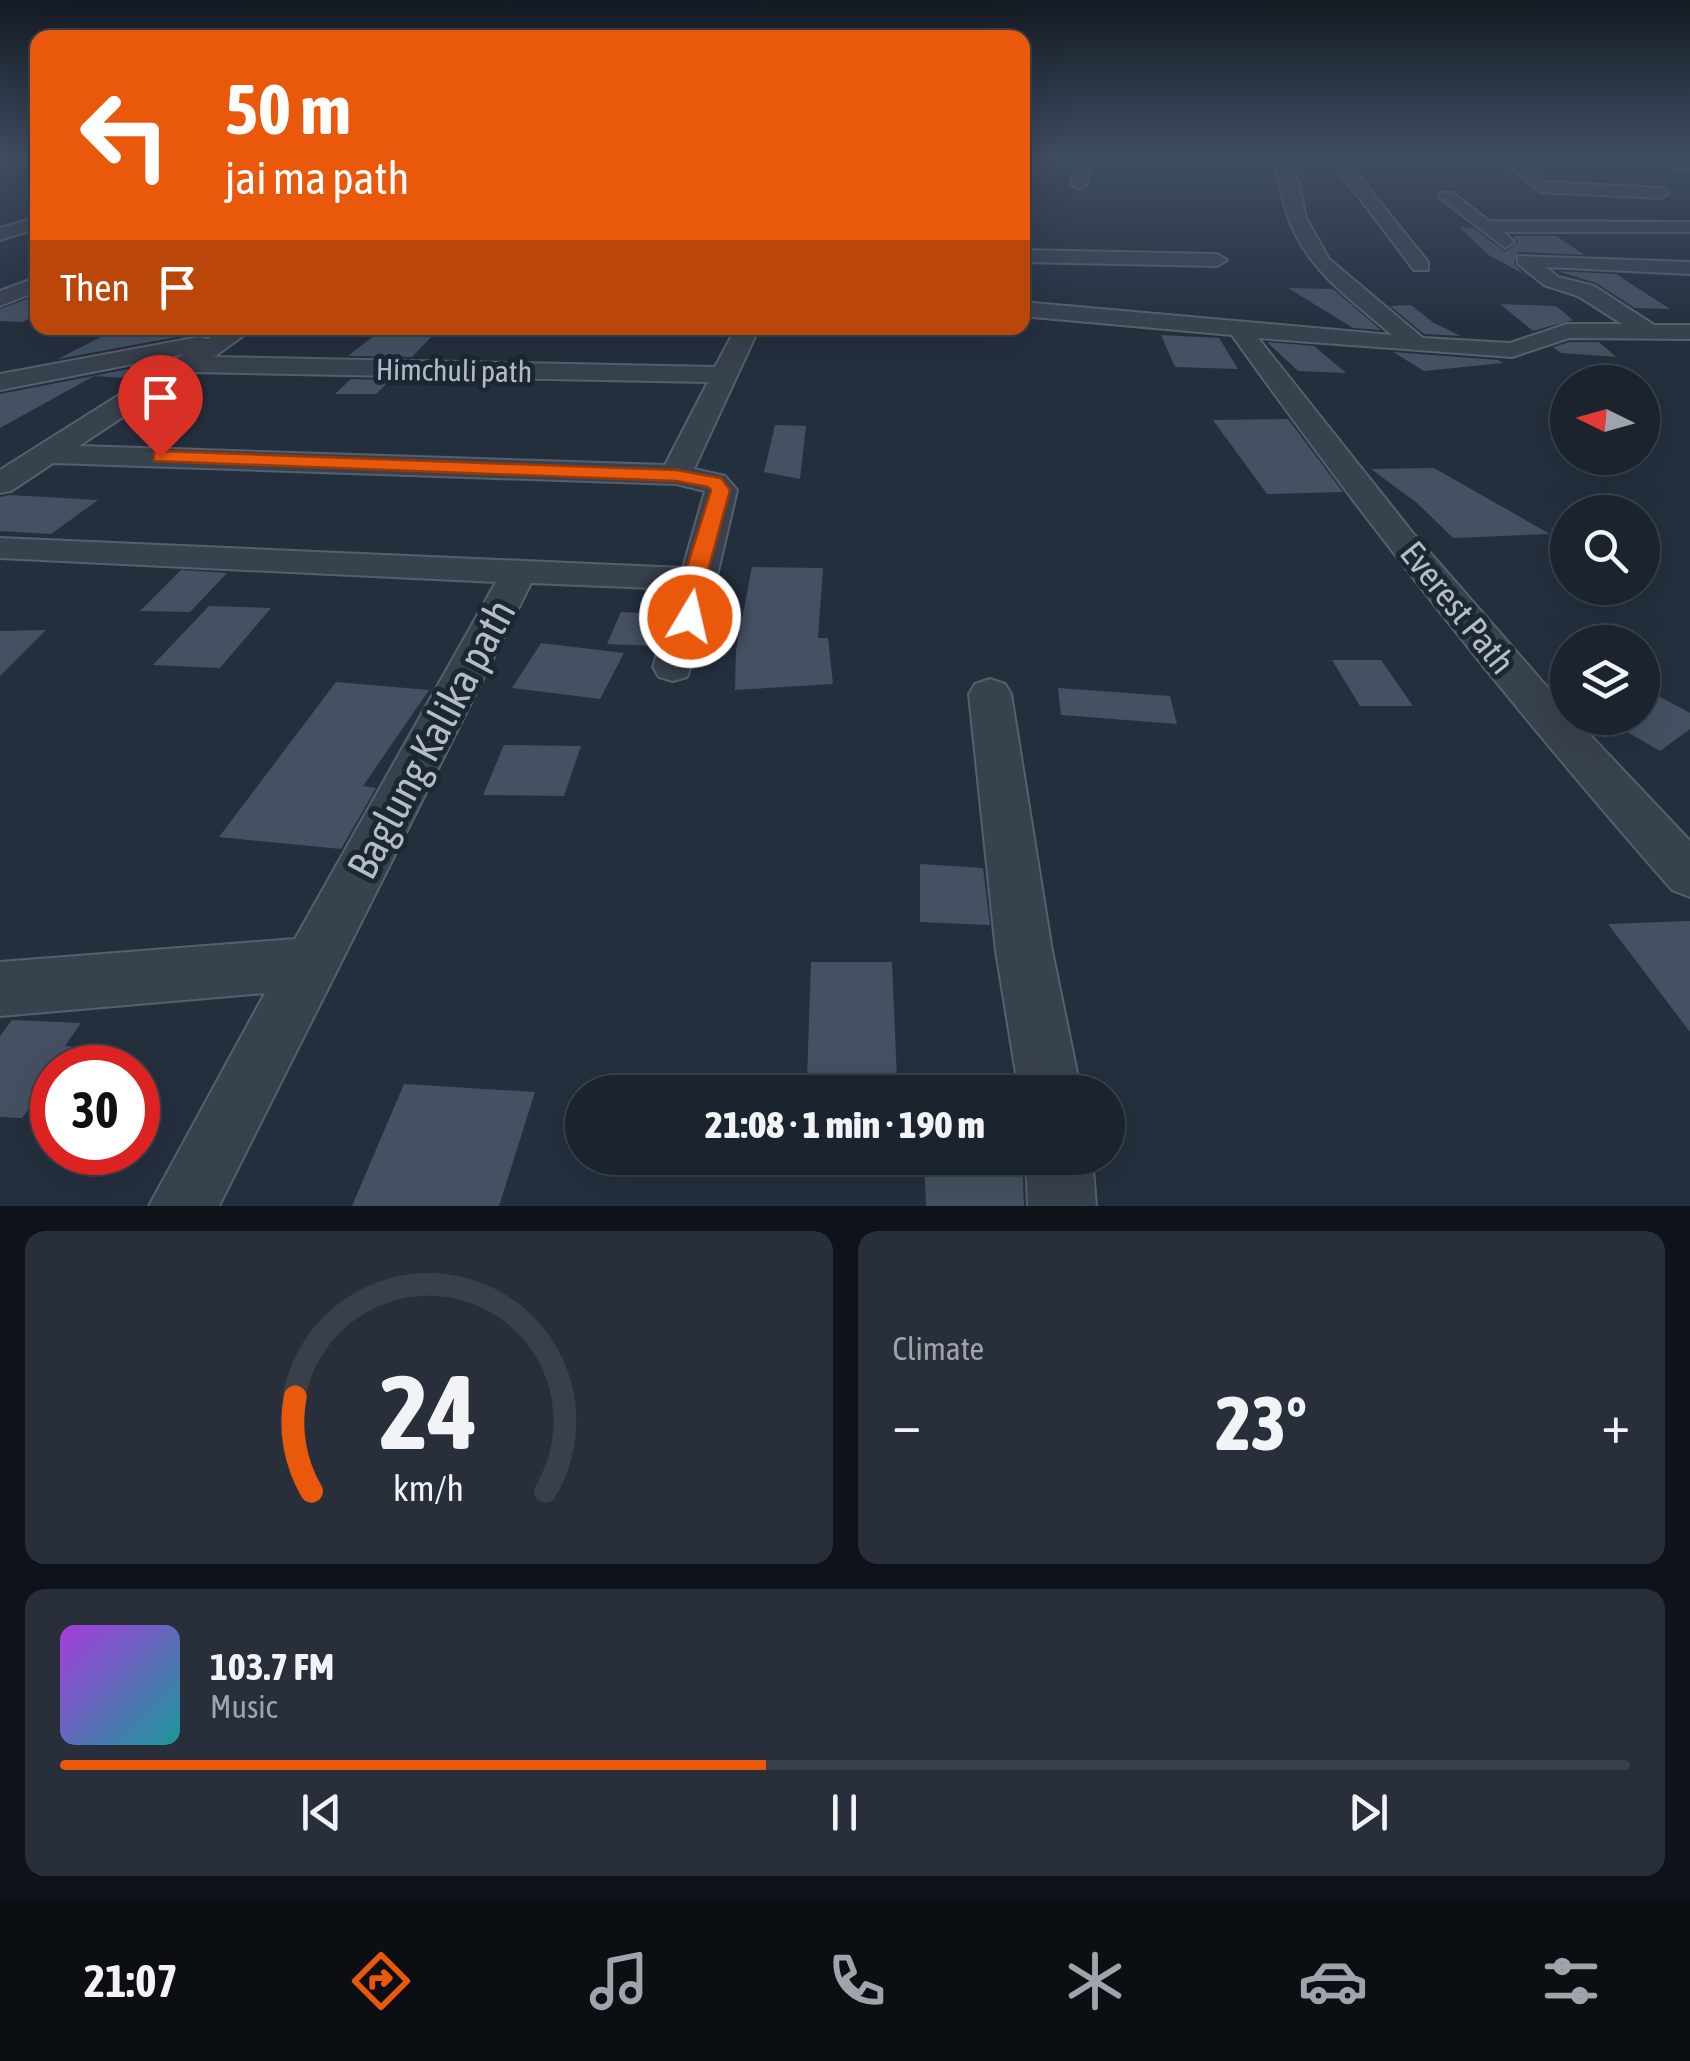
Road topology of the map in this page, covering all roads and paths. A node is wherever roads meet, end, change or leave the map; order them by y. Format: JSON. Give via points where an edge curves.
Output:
{"nodes":[{"id":1,"x":1296,"y":215,"type":"edge"},
{"id":2,"x":1381,"y":215,"type":"edge"},
{"id":3,"x":1467,"y":215,"type":"edge"},
{"id":4,"x":1539,"y":215,"type":"edge"},
{"id":5,"x":1604,"y":215,"type":"edge"},
{"id":6,"x":30,"y":225,"type":"edge"},
{"id":7,"x":1487,"y":226,"type":"junction"},
{"id":8,"x":1553,"y":226,"type":"junction"},
{"id":9,"x":1590,"y":227,"type":"junction"},
{"id":10,"x":1690,"y":227,"type":"edge"},
{"id":11,"x":1621,"y":228,"type":"junction"},
{"id":12,"x":2,"y":236,"type":"edge"},
{"id":13,"x":30,"y":247,"type":"edge"},
{"id":14,"x":1030,"y":256,"type":"edge"},
{"id":15,"x":1217,"y":260,"type":"dead end"},
{"id":16,"x":1525,"y":260,"type":"junction"},
{"id":17,"x":1639,"y":264,"type":"junction"},
{"id":18,"x":1421,"y":266,"type":"dead end"},
{"id":19,"x":1690,"y":268,"type":"edge"},
{"id":20,"x":30,"y":286,"type":"edge"},
{"id":21,"x":0,"y":300,"type":"edge"},
{"id":22,"x":1030,"y":310,"type":"edge"},
{"id":23,"x":1239,"y":329,"type":"junction"},
{"id":24,"x":1647,"y":330,"type":"junction"},
{"id":25,"x":1683,"y":332,"type":"edge"},
{"id":26,"x":222,"y":335,"type":"edge"},
{"id":27,"x":232,"y":335,"type":"edge"},
{"id":28,"x":744,"y":335,"type":"edge"},
{"id":29,"x":1417,"y":345,"type":"junction"},
{"id":30,"x":181,"y":364,"type":"junction"},
{"id":31,"x":728,"y":375,"type":"junction"},
{"id":32,"x":0,"y":382,"type":"edge"},
{"id":33,"x":48,"y":454,"type":"junction"},
{"id":34,"x":676,"y":475,"type":"junction"},
{"id":35,"x":0,"y":484,"type":"edge"},
{"id":36,"x":0,"y":548,"type":"edge"},
{"id":37,"x":519,"y":572,"type":"junction"},
{"id":38,"x":696,"y":578,"type":"junction"},
{"id":39,"x":673,"y":667,"type":"dead end"},
{"id":40,"x":990,"y":694,"type":"dead end"},
{"id":41,"x":1690,"y":874,"type":"edge"},
{"id":42,"x":312,"y":963,"type":"junction"},
{"id":43,"x":0,"y":989,"type":"edge"},
{"id":44,"x":1047,"y":1075,"type":"edge"},
{"id":45,"x":1060,"y":1175,"type":"edge"},
{"id":46,"x":183,"y":1206,"type":"edge"},
{"id":47,"x":1062,"y":1206,"type":"edge"}],
"edges":[{"from":1,"to":29,"type":"street","via":[[1321,262]]},
{"from":2,"to":18,"type":"street"},
{"from":3,"to":7,"type":"street"},
{"from":4,"to":8,"type":"street"},
{"from":5,"to":11,"type":"street"},
{"from":6,"to":12,"type":"street"},
{"from":7,"to":8,"type":"street"},
{"from":7,"to":16,"type":"street"},
{"from":8,"to":9,"type":"street"},
{"from":9,"to":11,"type":"street"},
{"from":9,"to":17,"type":"street"},
{"from":10,"to":11,"type":"street"},
{"from":12,"to":13,"type":"street"},
{"from":14,"to":15,"type":"street"},
{"from":16,"to":17,"type":"street"},
{"from":16,"to":24,"type":"street","via":[[1551,281],[1586,291]]},
{"from":17,"to":19,"type":"street"},
{"from":20,"to":21,"type":"street"},
{"from":22,"to":23,"type":"street"},
{"from":23,"to":29,"type":"street"},
{"from":23,"to":41,"type":"street","name":"Everest Path","via":[[1488,644]]},
{"from":24,"to":25,"type":"street"},
{"from":24,"to":29,"type":"street","via":[[1568,331],[1512,350]]},
{"from":26,"to":32,"type":"street"},
{"from":27,"to":30,"type":"street"},
{"from":28,"to":31,"type":"street"},
{"from":30,"to":31,"type":"street","name":"Himchuli path"},
{"from":30,"to":33,"type":"street"},
{"from":31,"to":34,"type":"street"},
{"from":33,"to":34,"type":"street"},
{"from":33,"to":35,"type":"street"},
{"from":34,"to":38,"type":"street","via":[[714,482],[720,490]]},
{"from":36,"to":37,"type":"street","name":"Baglung Kalika path"},
{"from":37,"to":38,"type":"street"},
{"from":37,"to":42,"type":"street","name":"Baglung Kalika path"},
{"from":38,"to":39,"type":"street"},
{"from":40,"to":44,"type":"street"},
{"from":42,"to":43,"type":"street"},
{"from":42,"to":46,"type":"street","name":"Baglung Kalika path"},
{"from":45,"to":47,"type":"street"}]}
